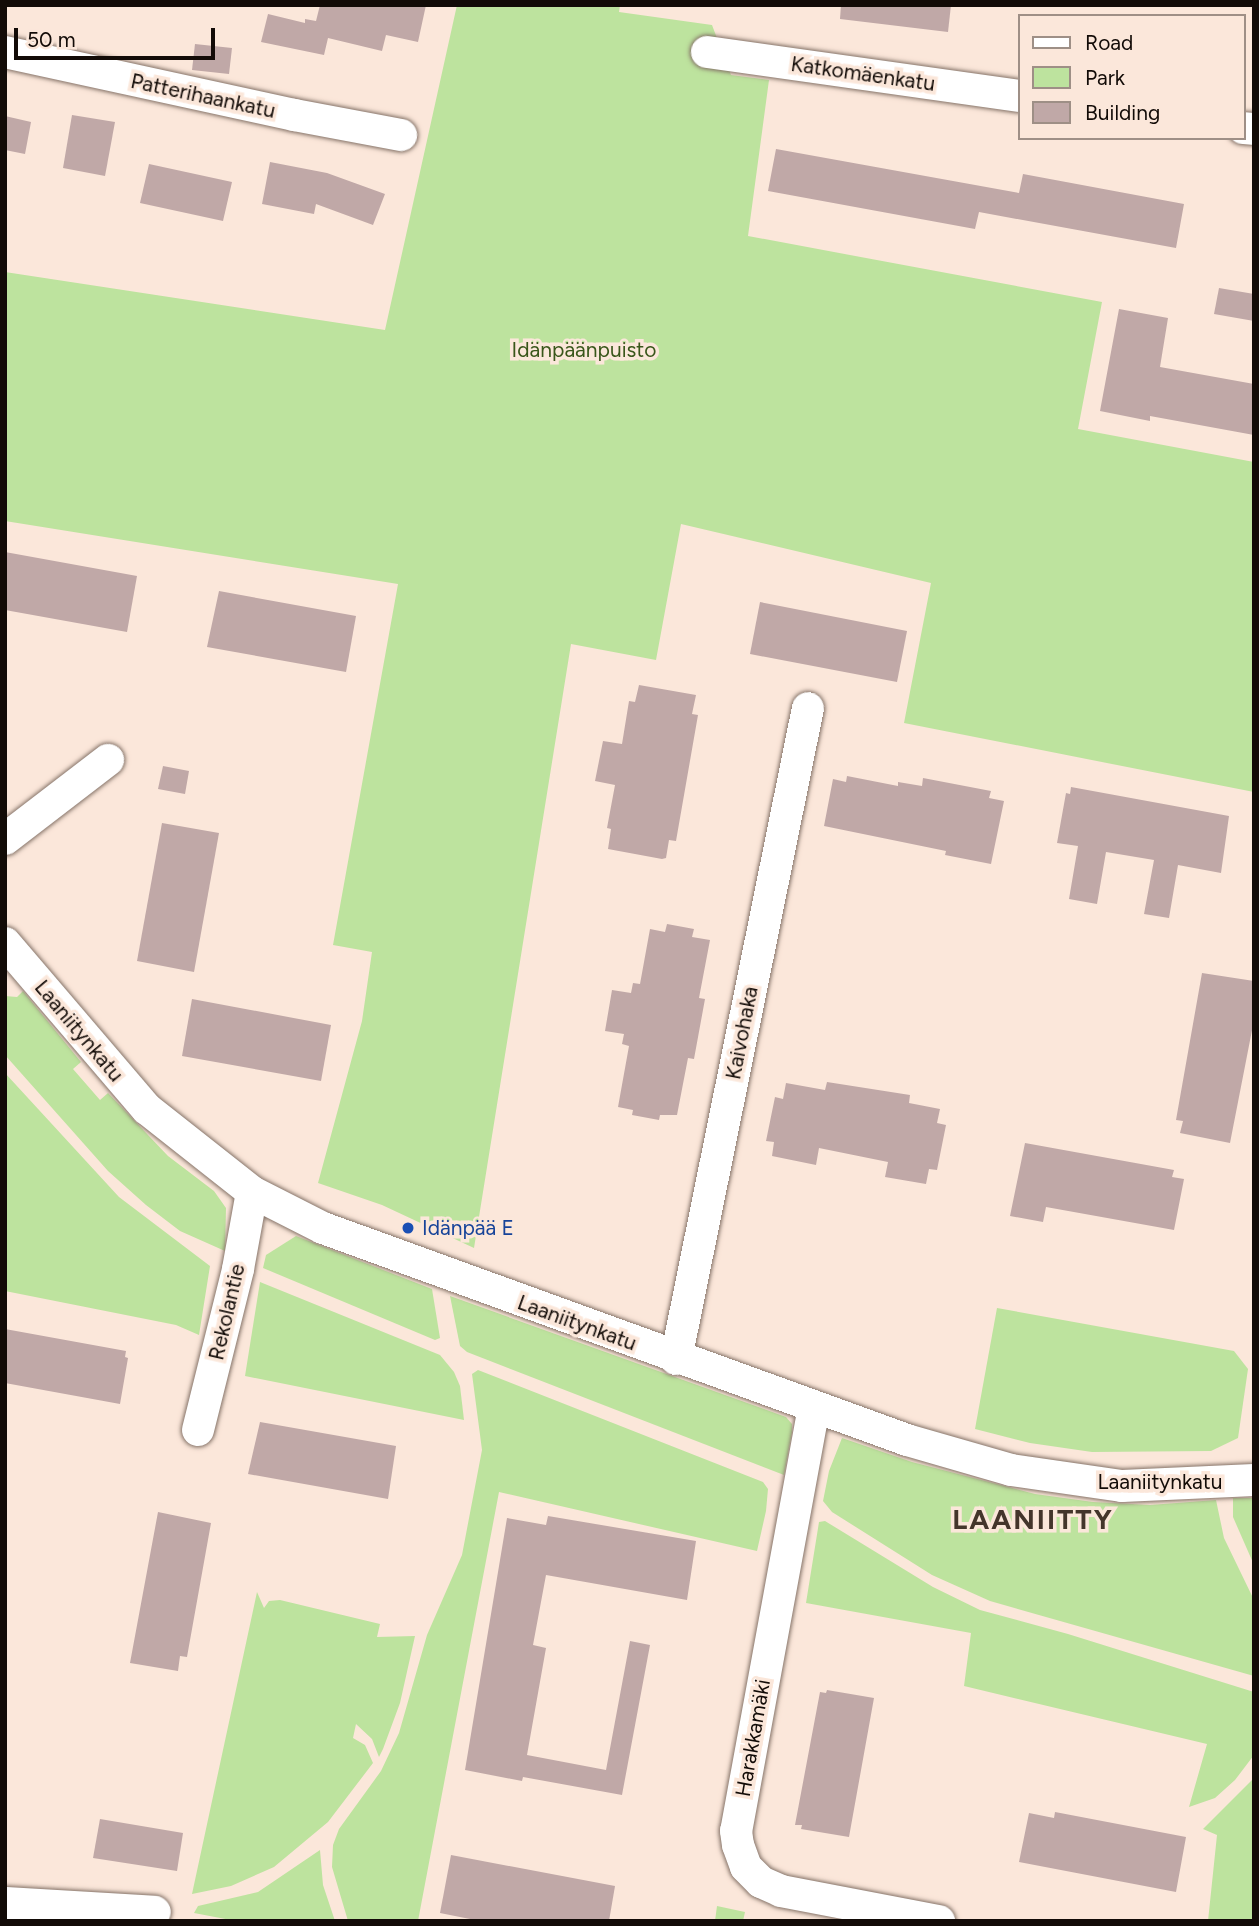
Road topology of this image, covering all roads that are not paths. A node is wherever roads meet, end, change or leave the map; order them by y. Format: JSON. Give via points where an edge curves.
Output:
{"nodes":[{"id":1,"x":5,"y":52,"type":"edge"},
{"id":2,"x":707,"y":52,"type":"dead end"},
{"id":3,"x":1018,"y":96,"type":"edge"},
{"id":4,"x":401,"y":135,"type":"dead end"},
{"id":5,"x":808,"y":708,"type":"dead end"},
{"id":6,"x":108,"y":760,"type":"dead end"},
{"id":7,"x":5,"y":839,"type":"edge"},
{"id":8,"x":5,"y":943,"type":"edge"},
{"id":9,"x":252,"y":1192,"type":"junction"},
{"id":10,"x":676,"y":1359,"type":"junction"},
{"id":11,"x":814,"y":1407,"type":"junction"},
{"id":12,"x":198,"y":1430,"type":"dead end"},
{"id":13,"x":1254,"y":1480,"type":"edge"},
{"id":14,"x":5,"y":1903,"type":"edge"},
{"id":15,"x":155,"y":1912,"type":"dead end"},
{"id":16,"x":939,"y":1921,"type":"edge"}],
"edges":[{"from":1,"to":4,"type":"street","name":"Patterihaankatu"},
{"from":2,"to":3,"type":"street","name":"Katkomäenkatu"},
{"from":5,"to":10,"type":"street","name":"Kaivohaka"},
{"from":6,"to":7,"type":"street"},
{"from":8,"to":9,"type":"street","name":"Laaniitynkatu","via":[[148,1109]]},
{"from":9,"to":10,"type":"street","name":"Laaniitynkatu","via":[[323,1228]]},
{"from":9,"to":12,"type":"street","name":"Rekolantie"},
{"from":10,"to":11,"type":"street","name":"Laaniitynkatu"},
{"from":11,"to":13,"type":"street","name":"Laaniitynkatu","via":[[920,1444],[1065,1480],[1122,1486]]},
{"from":11,"to":16,"type":"street","name":"Harakkamäki","via":[[736,1831],[738,1845],[753,1875],[782,1891]]},
{"from":14,"to":15,"type":"street"}]}
